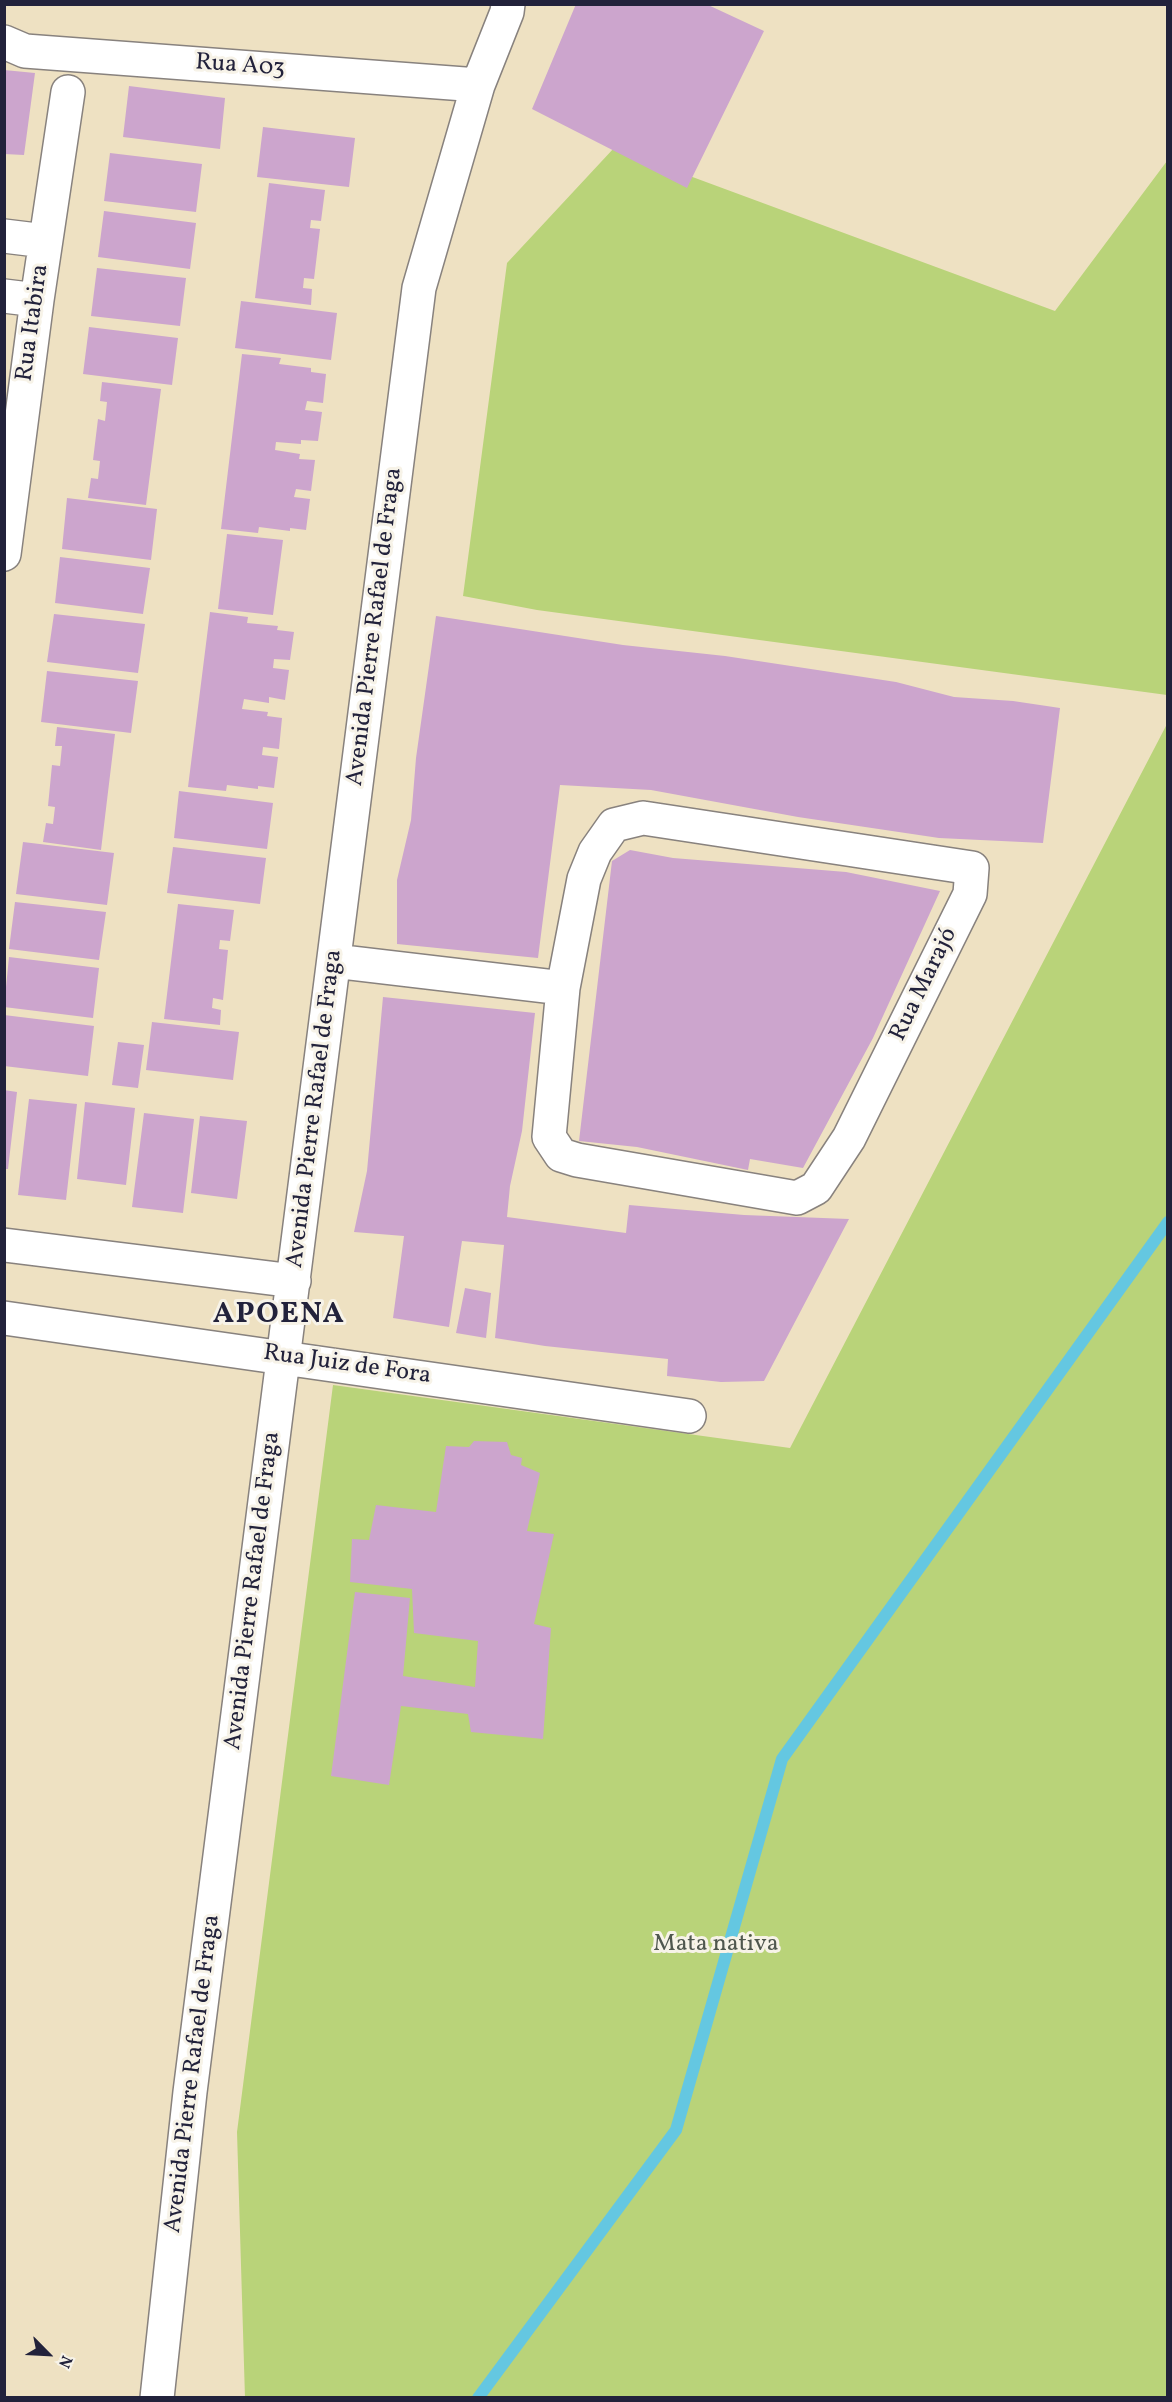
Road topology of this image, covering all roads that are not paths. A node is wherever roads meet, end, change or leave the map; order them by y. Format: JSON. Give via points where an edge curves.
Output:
{"nodes":[{"id":1,"x":510,"y":7,"type":"edge"},
{"id":2,"x":4,"y":42,"type":"edge"},
{"id":3,"x":478,"y":86,"type":"junction"},
{"id":4,"x":68,"y":92,"type":"dead end"},
{"id":5,"x":4,"y":236,"type":"edge"},
{"id":6,"x":45,"y":241,"type":"junction"},
{"id":7,"x":4,"y":296,"type":"edge"},
{"id":8,"x":37,"y":300,"type":"junction"},
{"id":9,"x":4,"y":554,"type":"edge"},
{"id":10,"x":334,"y":961,"type":"junction"},
{"id":11,"x":563,"y":988,"type":"junction"},
{"id":12,"x":4,"y":1245,"type":"edge"},
{"id":13,"x":294,"y":1281,"type":"junction"},
{"id":14,"x":4,"y":1318,"type":"edge"},
{"id":15,"x":284,"y":1356,"type":"junction"},
{"id":16,"x":689,"y":1416,"type":"dead end"},
{"id":17,"x":157,"y":2397,"type":"edge"}],
"edges":[{"from":1,"to":3,"type":"street","name":"Avenida Pierre Rafael de Fraga"},
{"from":2,"to":3,"type":"street","name":"Rua A03","via":[[25,51]]},
{"from":3,"to":10,"type":"street","name":"Avenida Pierre Rafael de Fraga","via":[[419,288]]},
{"from":4,"to":6,"type":"street","name":"Rua Itabira"},
{"from":5,"to":6,"type":"street"},
{"from":6,"to":8,"type":"street","name":"Rua Itabira"},
{"from":7,"to":8,"type":"street"},
{"from":8,"to":9,"type":"street","name":"Rua Itabira"},
{"from":10,"to":11,"type":"street"},
{"from":10,"to":13,"type":"street","name":"Avenida Pierre Rafael de Fraga"},
{"from":11,"to":11,"type":"street","name":"Rua Marajó","via":[[549,1137],[561,1155],[797,1197],[816,1188],[849,1138],[970,894],[972,868],[643,818],[614,825],[595,852],[584,879]]},
{"from":12,"to":13,"type":"street"},
{"from":13,"to":15,"type":"street","name":"Avenida Pierre Rafael de Fraga"},
{"from":14,"to":15,"type":"street","name":"Rua Juiz de Fora"},
{"from":15,"to":16,"type":"street","name":"Rua Juiz de Fora"},
{"from":15,"to":17,"type":"street","name":"Avenida Pierre Rafael de Fraga","via":[[190,2092]]}]}
